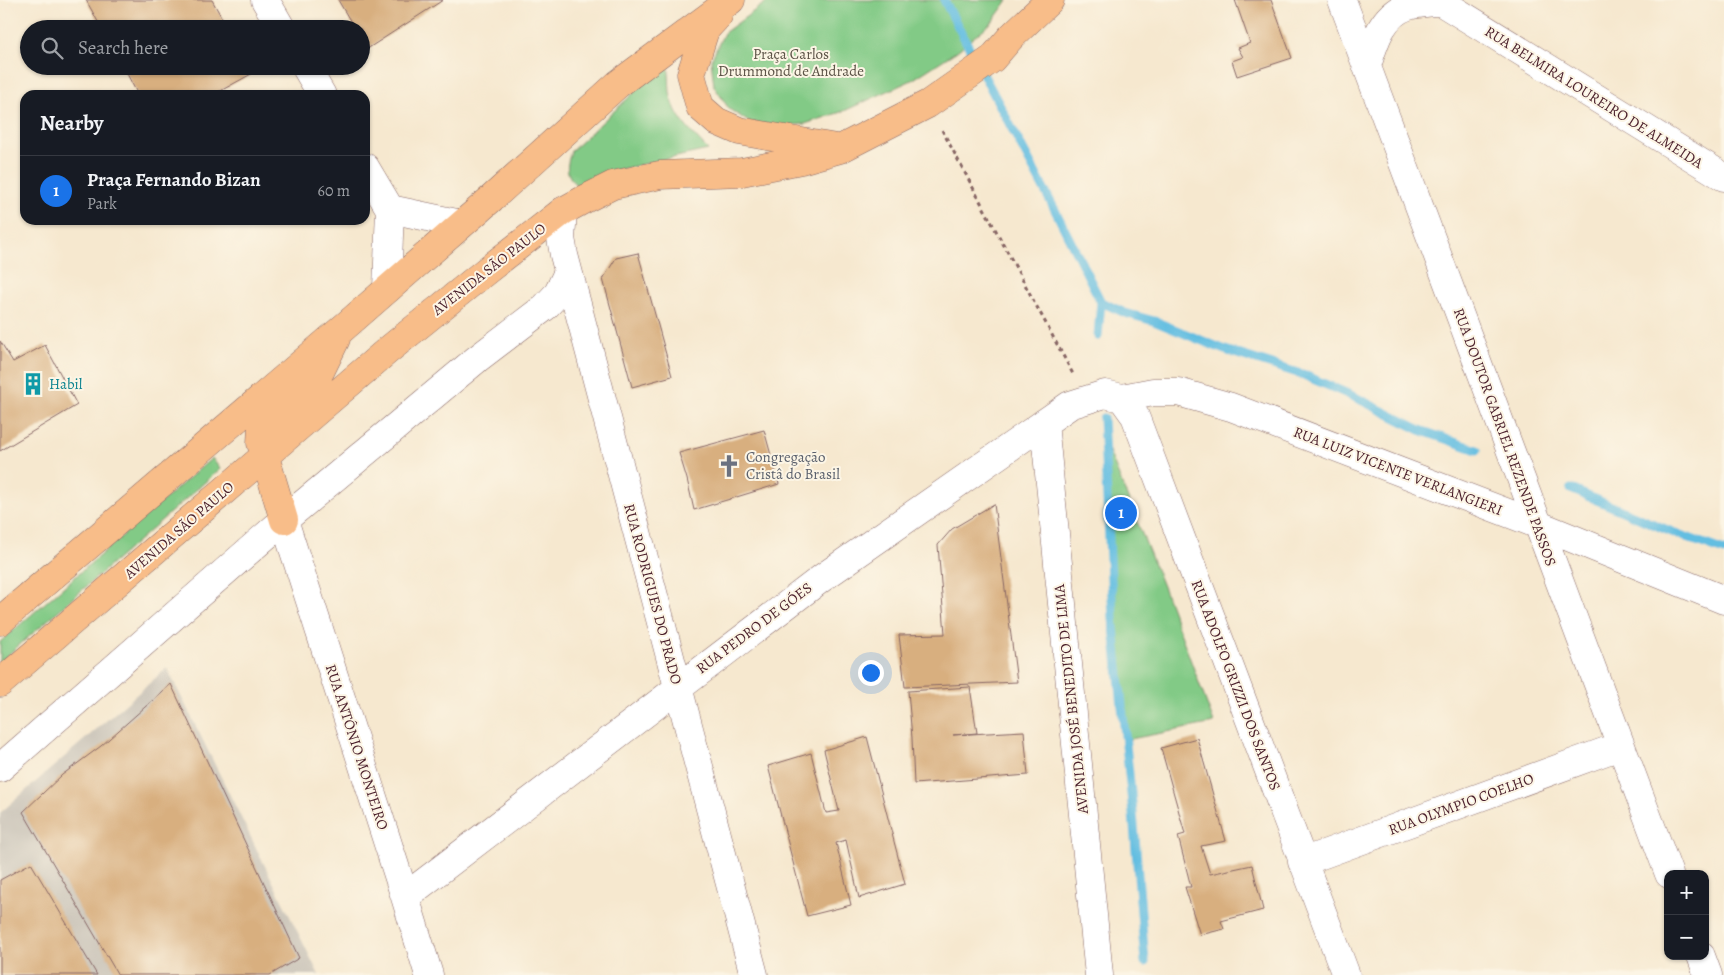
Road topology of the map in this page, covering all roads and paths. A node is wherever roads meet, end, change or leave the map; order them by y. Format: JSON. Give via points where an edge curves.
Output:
{"nodes":[{"id":1,"x":265,"y":0,"type":"edge"},
{"id":2,"x":732,"y":0,"type":"edge"},
{"id":3,"x":1026,"y":0,"type":"edge"},
{"id":4,"x":1050,"y":0,"type":"edge"},
{"id":5,"x":1342,"y":0,"type":"edge"},
{"id":6,"x":1439,"y":1,"type":"edge"},
{"id":7,"x":277,"y":20,"type":"edge"},
{"id":8,"x":1011,"y":37,"type":"junction"},
{"id":9,"x":1367,"y":66,"type":"junction"},
{"id":10,"x":310,"y":75,"type":"edge"},
{"id":11,"x":319,"y":90,"type":"edge"},
{"id":12,"x":928,"y":104,"type":"junction"},
{"id":13,"x":840,"y":148,"type":"junction"},
{"id":14,"x":370,"y":175,"type":"edge"},
{"id":15,"x":1724,"y":177,"type":"edge"},
{"id":16,"x":390,"y":209,"type":"junction"},
{"id":17,"x":563,"y":211,"type":"junction"},
{"id":18,"x":462,"y":224,"type":"junction"},
{"id":19,"x":568,"y":272,"type":"junction"},
{"id":20,"x":387,"y":289,"type":"junction"},
{"id":21,"x":342,"y":329,"type":"junction"},
{"id":22,"x":1122,"y":398,"type":"junction"},
{"id":23,"x":1086,"y":399,"type":"junction"},
{"id":24,"x":1044,"y":423,"type":"junction"},
{"id":25,"x":264,"y":457,"type":"junction"},
{"id":26,"x":284,"y":520,"type":"junction"},
{"id":27,"x":1538,"y":525,"type":"junction"},
{"id":28,"x":1724,"y":600,"type":"edge"},
{"id":29,"x":0,"y":621,"type":"edge"},
{"id":30,"x":0,"y":683,"type":"edge"},
{"id":31,"x":677,"y":687,"type":"junction"},
{"id":32,"x":1620,"y":746,"type":"junction"},
{"id":33,"x":0,"y":768,"type":"edge"},
{"id":34,"x":1302,"y":862,"type":"junction"},
{"id":35,"x":1667,"y":870,"type":"edge"},
{"id":36,"x":405,"y":897,"type":"junction"},
{"id":37,"x":1702,"y":960,"type":"edge"},
{"id":38,"x":428,"y":975,"type":"edge"},
{"id":39,"x":754,"y":975,"type":"edge"},
{"id":40,"x":1098,"y":975,"type":"edge"},
{"id":41,"x":1346,"y":975,"type":"edge"},
{"id":42,"x":1708,"y":975,"type":"edge"}],
"edges":[{"from":1,"to":7,"type":"street"},
{"from":2,"to":13,"type":"main road","via":[[705,30],[691,74],[700,107],[716,121],[739,131]]},
{"from":2,"to":18,"type":"main road","via":[[618,84]]},
{"from":3,"to":8,"type":"main road"},
{"from":4,"to":8,"type":"main road","name":"AVENIDA SÃO PAULO"},
{"from":5,"to":9,"type":"street","name":"RUA DOUTOR GABRIEL REZENDE PASSOS"},
{"from":6,"to":9,"type":"street","via":[[1407,6],[1390,17],[1378,34]]},
{"from":6,"to":15,"type":"street","name":"RUA BELMIRA LOUREIRO DE ALMEIDA"},
{"from":8,"to":12,"type":"main road","name":"AVENIDA SÃO PAULO","via":[[992,58]]},
{"from":9,"to":27,"type":"street","name":"RUA DOUTOR GABRIEL REZENDE PASSOS"},
{"from":10,"to":11,"type":"street"},
{"from":12,"to":13,"type":"main road","name":"AVENIDA SÃO PAULO"},
{"from":12,"to":23,"type":"path"},
{"from":13,"to":17,"type":"main road","name":"AVENIDA SÃO PAULO","via":[[802,160],[742,172],[660,175],[613,185]]},
{"from":14,"to":16,"type":"street"},
{"from":16,"to":18,"type":"street"},
{"from":16,"to":20,"type":"street"},
{"from":17,"to":19,"type":"street","name":"RUA RODRIGUES DO PRADO","via":[[561,238]]},
{"from":17,"to":25,"type":"main road","name":"AVENIDA SÃO PAULO","via":[[394,345]]},
{"from":18,"to":20,"type":"main road"},
{"from":19,"to":26,"type":"street","via":[[558,293],[545,307],[477,359]]},
{"from":19,"to":31,"type":"street","name":"RUA RODRIGUES DO PRADO"},
{"from":20,"to":21,"type":"main road"},
{"from":21,"to":25,"type":"main road","via":[[319,374],[267,418],[260,442]]},
{"from":21,"to":29,"type":"main road"},
{"from":22,"to":23,"type":"street","name":"RUA PEDRO DE GÓES","via":[[1105,394]]},
{"from":22,"to":27,"type":"street","name":"RUA LUIZ VICENTE VERLANGIERI","via":[[1153,392],[1178,392],[1231,407]]},
{"from":22,"to":34,"type":"street","name":"RUA ADOLFO GRIZZI DOS SANTOS","via":[[1135,416]]},
{"from":23,"to":24,"type":"street","name":"RUA PEDRO DE GÓES","via":[[1070,405]]},
{"from":24,"to":31,"type":"street","name":"RUA PEDRO DE GÓES","via":[[822,578]]},
{"from":24,"to":40,"type":"street","name":"AVENIDA JOSÉ BENEDITO DE LIMA"},
{"from":25,"to":26,"type":"main road"},
{"from":25,"to":30,"type":"main road","name":"AVENIDA SÃO PAULO"},
{"from":26,"to":33,"type":"street"},
{"from":26,"to":36,"type":"street","name":"RUA ANTÔNIO MONTEIRO"},
{"from":27,"to":28,"type":"street","name":"RUA LUIZ VICENTE VERLANGIERI"},
{"from":27,"to":32,"type":"street","name":"RUA DOUTOR GABRIEL REZENDE PASSOS"},
{"from":31,"to":36,"type":"street","name":"RUA PEDRO DE GÓES"},
{"from":31,"to":39,"type":"street","name":"RUA RODRIGUES DO PRADO"},
{"from":32,"to":34,"type":"street","name":"RUA OLYMPIO COELHO"},
{"from":32,"to":35,"type":"street","name":"RUA DOUTOR GABRIEL REZENDE PASSOS"},
{"from":34,"to":41,"type":"street","name":"RUA ADOLFO GRIZZI DOS SANTOS"},
{"from":36,"to":38,"type":"street","name":"RUA ANTÔNIO MONTEIRO"},
{"from":37,"to":42,"type":"street"}]}
